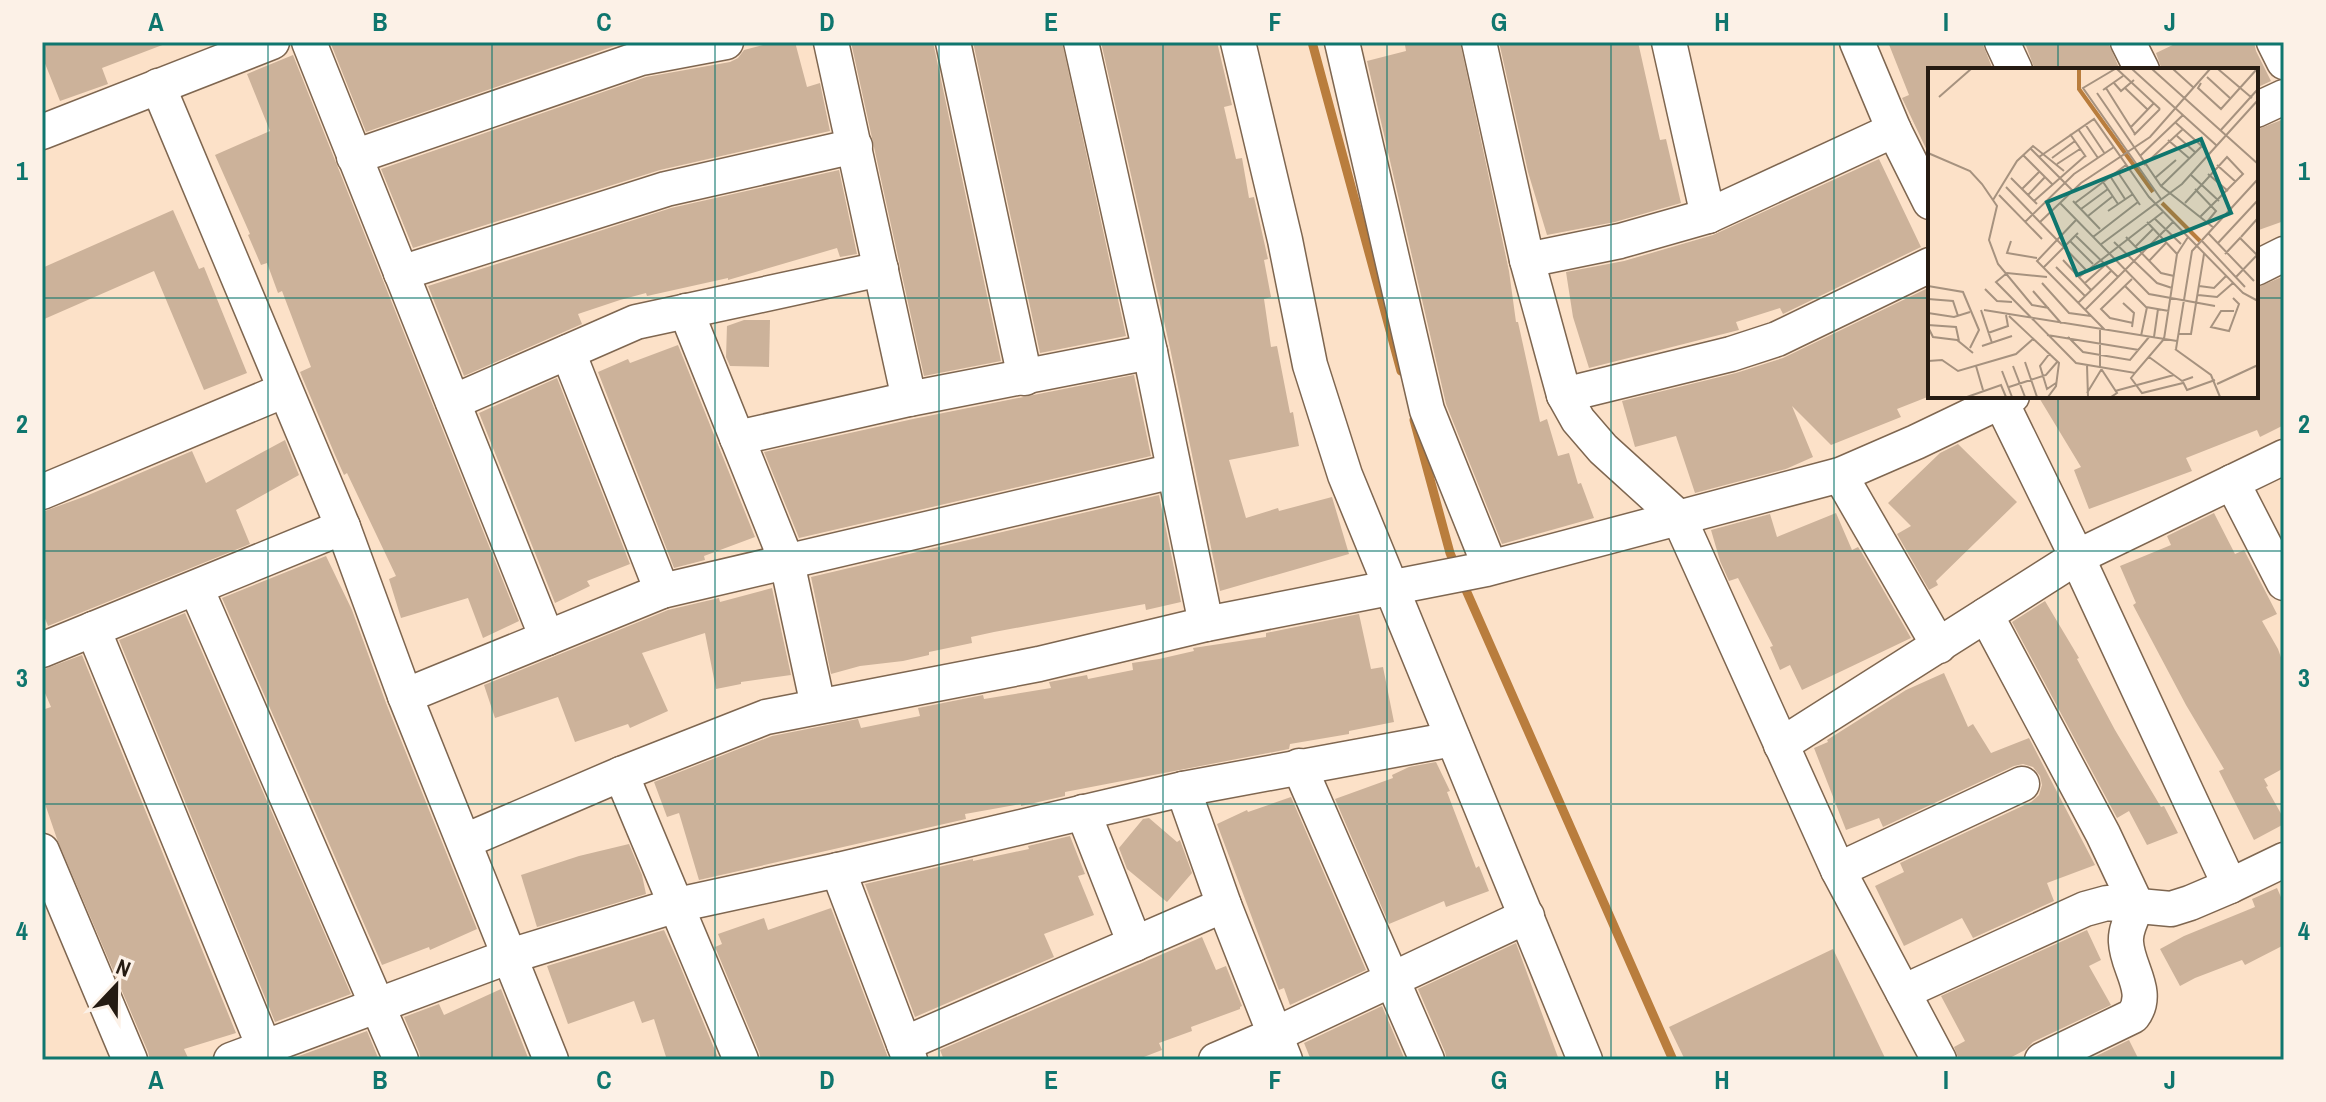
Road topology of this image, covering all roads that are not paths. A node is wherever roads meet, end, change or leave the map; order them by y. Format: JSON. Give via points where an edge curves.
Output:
{"nodes":[{"id":1,"x":272,"y":42,"type":"edge"},
{"id":2,"x":309,"y":42,"type":"edge"},
{"id":3,"x":726,"y":42,"type":"edge"},
{"id":4,"x":831,"y":42,"type":"edge"},
{"id":5,"x":953,"y":42,"type":"edge"},
{"id":6,"x":1081,"y":42,"type":"edge"},
{"id":7,"x":1238,"y":42,"type":"edge"},
{"id":8,"x":1479,"y":42,"type":"edge"},
{"id":9,"x":1669,"y":42,"type":"edge"},
{"id":10,"x":1857,"y":42,"type":"edge"},
{"id":11,"x":2002,"y":42,"type":"edge"},
{"id":12,"x":2128,"y":42,"type":"edge"},
{"id":13,"x":2274,"y":42,"type":"edge"},
{"id":14,"x":1348,"y":43,"type":"edge"},
{"id":15,"x":2284,"y":62,"type":"edge"},
{"id":16,"x":2014,"y":68,"type":"edge"},
{"id":17,"x":2141,"y":68,"type":"edge"},
{"id":18,"x":158,"y":86,"type":"junction"},
{"id":19,"x":2284,"y":97,"type":"edge"},
{"id":20,"x":2258,"y":109,"type":"edge"},
{"id":21,"x":1894,"y":130,"type":"junction"},
{"id":22,"x":42,"y":132,"type":"edge"},
{"id":23,"x":855,"y":146,"type":"junction"},
{"id":24,"x":354,"y":157,"type":"junction"},
{"id":25,"x":1928,"y":198,"type":"edge"},
{"id":26,"x":1708,"y":216,"type":"junction"},
{"id":27,"x":2284,"y":254,"type":"edge"},
{"id":28,"x":1527,"y":260,"type":"junction"},
{"id":29,"x":1928,"y":266,"type":"edge"},
{"id":30,"x":2258,"y":267,"type":"edge"},
{"id":31,"x":881,"y":269,"type":"junction"},
{"id":32,"x":401,"y":273,"type":"junction"},
{"id":33,"x":686,"y":311,"type":"junction"},
{"id":34,"x":568,"y":352,"type":"junction"},
{"id":35,"x":1150,"y":352,"type":"junction"},
{"id":36,"x":1025,"y":378,"type":"junction"},
{"id":37,"x":285,"y":390,"type":"junction"},
{"id":38,"x":1564,"y":395,"type":"junction"},
{"id":39,"x":909,"y":399,"type":"junction"},
{"id":40,"x":2006,"y":399,"type":"edge"},
{"id":41,"x":453,"y":402,"type":"junction"},
{"id":42,"x":737,"y":438,"type":"junction"},
{"id":43,"x":2284,"y":457,"type":"edge"},
{"id":44,"x":1174,"y":471,"type":"junction"},
{"id":45,"x":1840,"y":475,"type":"junction"},
{"id":46,"x":2232,"y":482,"type":"junction"},
{"id":47,"x":42,"y":492,"type":"edge"},
{"id":48,"x":1679,"y":518,"type":"junction"},
{"id":49,"x":343,"y":527,"type":"junction"},
{"id":50,"x":2077,"y":557,"type":"junction"},
{"id":51,"x":787,"y":562,"type":"junction"},
{"id":52,"x":1488,"y":568,"type":"junction"},
{"id":53,"x":2284,"y":583,"type":"edge"},
{"id":54,"x":1400,"y":586,"type":"junction"},
{"id":55,"x":196,"y":588,"type":"junction"},
{"id":56,"x":662,"y":591,"type":"junction"},
{"id":57,"x":1986,"y":615,"type":"junction"},
{"id":58,"x":1206,"y":624,"type":"junction"},
{"id":59,"x":93,"y":629,"type":"junction"},
{"id":60,"x":547,"y":638,"type":"junction"},
{"id":61,"x":1939,"y":646,"type":"junction"},
{"id":62,"x":42,"y":650,"type":"edge"},
{"id":63,"x":405,"y":696,"type":"junction"},
{"id":64,"x":818,"y":706,"type":"junction"},
{"id":65,"x":1453,"y":739,"type":"junction"},
{"id":66,"x":1781,"y":745,"type":"junction"},
{"id":67,"x":1299,"y":766,"type":"junction"},
{"id":68,"x":621,"y":774,"type":"junction"},
{"id":69,"x":2022,"y":784,"type":"dead end"},
{"id":70,"x":1183,"y":789,"type":"junction"},
{"id":71,"x":1083,"y":812,"type":"junction"},
{"id":72,"x":465,"y":841,"type":"junction"},
{"id":73,"x":42,"y":851,"type":"edge"},
{"id":74,"x":2284,"y":860,"type":"edge"},
{"id":75,"x":838,"y":870,"type":"junction"},
{"id":76,"x":1838,"y":870,"type":"junction"},
{"id":77,"x":2230,"y":886,"type":"junction"},
{"id":78,"x":677,"y":905,"type":"junction"},
{"id":79,"x":1224,"y":905,"type":"junction"},
{"id":80,"x":2137,"y":906,"type":"junction"},
{"id":81,"x":1527,"y":916,"type":"junction"},
{"id":82,"x":1135,"y":944,"type":"junction"},
{"id":83,"x":510,"y":956,"type":"junction"},
{"id":84,"x":1392,"y":979,"type":"junction"},
{"id":85,"x":1903,"y":992,"type":"junction"},
{"id":86,"x":377,"y":1005,"type":"junction"},
{"id":87,"x":264,"y":1047,"type":"junction"},
{"id":88,"x":1280,"y":1047,"type":"edge"},
{"id":89,"x":907,"y":1052,"type":"edge"},
{"id":90,"x":130,"y":1060,"type":"edge"},
{"id":91,"x":231,"y":1060,"type":"edge"},
{"id":92,"x":401,"y":1060,"type":"edge"},
{"id":93,"x":551,"y":1060,"type":"edge"},
{"id":94,"x":741,"y":1060,"type":"edge"},
{"id":95,"x":1216,"y":1060,"type":"edge"},
{"id":96,"x":1427,"y":1060,"type":"edge"},
{"id":97,"x":1585,"y":1060,"type":"edge"},
{"id":98,"x":1939,"y":1060,"type":"edge"},
{"id":99,"x":2042,"y":1060,"type":"edge"}],
"edges":[{"from":1,"to":18,"type":"street"},
{"from":2,"to":24,"type":"street"},
{"from":3,"to":24,"type":"street","via":[[630,61]]},
{"from":4,"to":23,"type":"street"},
{"from":5,"to":36,"type":"street"},
{"from":6,"to":35,"type":"street"},
{"from":7,"to":54,"type":"street","via":[[1310,365],[1345,475]]},
{"from":8,"to":28,"type":"street"},
{"from":9,"to":26,"type":"street"},
{"from":10,"to":21,"type":"street"},
{"from":11,"to":16,"type":"street"},
{"from":12,"to":17,"type":"street"},
{"from":13,"to":15,"type":"street"},
{"from":14,"to":52,"type":"street","via":[[1427,410]]},
{"from":18,"to":22,"type":"street"},
{"from":18,"to":37,"type":"street"},
{"from":19,"to":20,"type":"street"},
{"from":21,"to":25,"type":"street"},
{"from":21,"to":26,"type":"street"},
{"from":23,"to":31,"type":"street"},
{"from":23,"to":32,"type":"street","via":[[666,189]]},
{"from":24,"to":32,"type":"street"},
{"from":26,"to":28,"type":"street"},
{"from":27,"to":30,"type":"street"},
{"from":28,"to":38,"type":"street"},
{"from":29,"to":38,"type":"street","via":[[1766,343]]},
{"from":31,"to":33,"type":"street"},
{"from":31,"to":39,"type":"street"},
{"from":32,"to":41,"type":"street"},
{"from":33,"to":34,"type":"street","via":[[636,322]]},
{"from":33,"to":42,"type":"street"},
{"from":34,"to":41,"type":"street"},
{"from":34,"to":56,"type":"street"},
{"from":35,"to":36,"type":"street"},
{"from":35,"to":44,"type":"street"},
{"from":36,"to":39,"type":"street"},
{"from":37,"to":47,"type":"street"},
{"from":37,"to":49,"type":"street"},
{"from":38,"to":48,"type":"street","via":[[1603,449]]},
{"from":39,"to":42,"type":"street"},
{"from":40,"to":45,"type":"street"},
{"from":40,"to":50,"type":"street"},
{"from":41,"to":60,"type":"street"},
{"from":42,"to":51,"type":"street"},
{"from":43,"to":46,"type":"street"},
{"from":44,"to":51,"type":"street"},
{"from":44,"to":58,"type":"street"},
{"from":45,"to":48,"type":"street"},
{"from":45,"to":61,"type":"street"},
{"from":46,"to":50,"type":"street"},
{"from":46,"to":53,"type":"street"},
{"from":48,"to":52,"type":"street"},
{"from":48,"to":66,"type":"street"},
{"from":49,"to":55,"type":"street"},
{"from":49,"to":63,"type":"street"},
{"from":50,"to":57,"type":"street"},
{"from":50,"to":77,"type":"street"},
{"from":51,"to":56,"type":"street"},
{"from":51,"to":64,"type":"street"},
{"from":52,"to":54,"type":"street"},
{"from":54,"to":58,"type":"street"},
{"from":54,"to":65,"type":"street"},
{"from":55,"to":59,"type":"street"},
{"from":55,"to":86,"type":"street"},
{"from":56,"to":60,"type":"street"},
{"from":57,"to":61,"type":"street"},
{"from":57,"to":80,"type":"street"},
{"from":58,"to":64,"type":"street","via":[[1039,664]]},
{"from":59,"to":62,"type":"street"},
{"from":59,"to":87,"type":"street"},
{"from":60,"to":63,"type":"street"},
{"from":61,"to":66,"type":"street"},
{"from":63,"to":72,"type":"street"},
{"from":64,"to":68,"type":"street","via":[[766,717]]},
{"from":65,"to":67,"type":"street"},
{"from":65,"to":81,"type":"street"},
{"from":66,"to":76,"type":"street"},
{"from":67,"to":70,"type":"street"},
{"from":67,"to":84,"type":"street"},
{"from":68,"to":72,"type":"street"},
{"from":68,"to":78,"type":"street"},
{"from":69,"to":76,"type":"street"},
{"from":70,"to":71,"type":"street"},
{"from":70,"to":79,"type":"street"},
{"from":71,"to":75,"type":"street"},
{"from":71,"to":82,"type":"street"},
{"from":72,"to":83,"type":"street"},
{"from":73,"to":90,"type":"street"},
{"from":74,"to":77,"type":"street"},
{"from":75,"to":78,"type":"street"},
{"from":75,"to":89,"type":"street"},
{"from":76,"to":85,"type":"street"},
{"from":77,"to":80,"type":"street","via":[[2171,909]]},
{"from":78,"to":83,"type":"street"},
{"from":78,"to":94,"type":"street"},
{"from":79,"to":82,"type":"street"},
{"from":79,"to":88,"type":"street"},
{"from":80,"to":85,"type":"street","via":[[2107,903],[2085,909]]},
{"from":80,"to":99,"type":"street","via":[[2125,939],[2139,1007],[2133,1016]]},
{"from":81,"to":84,"type":"street"},
{"from":81,"to":97,"type":"street"},
{"from":82,"to":89,"type":"street"},
{"from":83,"to":86,"type":"street"},
{"from":83,"to":93,"type":"street"},
{"from":84,"to":88,"type":"street"},
{"from":84,"to":96,"type":"street"},
{"from":85,"to":98,"type":"street"},
{"from":86,"to":87,"type":"street"},
{"from":86,"to":92,"type":"street"},
{"from":87,"to":91,"type":"street"},
{"from":88,"to":95,"type":"street"}]}
